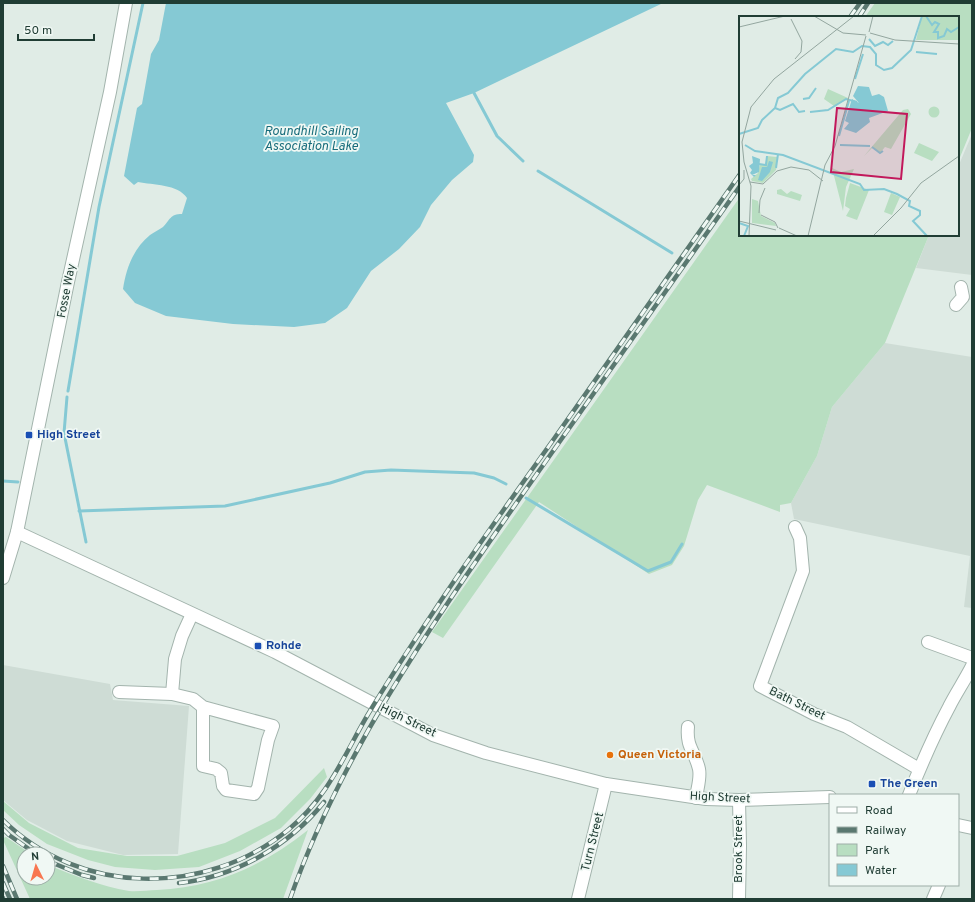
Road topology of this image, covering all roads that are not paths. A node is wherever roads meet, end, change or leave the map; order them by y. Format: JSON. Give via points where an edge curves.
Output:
{"nodes":[{"id":1,"x":126,"y":3,"type":"edge"},
{"id":2,"x":795,"y":527,"type":"dead end"},
{"id":3,"x":17,"y":532,"type":"junction"},
{"id":4,"x":3,"y":578,"type":"edge"},
{"id":5,"x":192,"y":614,"type":"junction"},
{"id":6,"x":928,"y":642,"type":"dead end"},
{"id":7,"x":972,"y":658,"type":"edge"},
{"id":8,"x":972,"y":666,"type":"edge"},
{"id":9,"x":119,"y":692,"type":"dead end"},
{"id":10,"x":172,"y":694,"type":"junction"},
{"id":11,"x":203,"y":707,"type":"junction"},
{"id":12,"x":688,"y":727,"type":"dead end"},
{"id":13,"x":919,"y":769,"type":"junction"},
{"id":14,"x":606,"y":784,"type":"junction"},
{"id":15,"x":909,"y":794,"type":"edge"},
{"id":16,"x":829,"y":797,"type":"edge"},
{"id":17,"x":696,"y":798,"type":"junction"},
{"id":18,"x":739,"y":800,"type":"junction"},
{"id":19,"x":959,"y":826,"type":"edge"},
{"id":20,"x":972,"y":828,"type":"edge"},
{"id":21,"x":939,"y":886,"type":"edge"},
{"id":22,"x":578,"y":899,"type":"edge"},
{"id":23,"x":739,"y":899,"type":"edge"},
{"id":24,"x":933,"y":899,"type":"edge"}],
"edges":[{"from":1,"to":3,"type":"street","name":"Fosse Way"},
{"from":2,"to":13,"type":"street","name":"Bath Street","via":[[800,538],[803,571],[760,686],[814,714],[847,727]]},
{"from":3,"to":4,"type":"street","name":"Fosse Way"},
{"from":3,"to":5,"type":"street","name":"High Street"},
{"from":5,"to":10,"type":"street","via":[[175,659]]},
{"from":5,"to":14,"type":"street","name":"High Street","via":[[274,652],[433,735],[486,753]]},
{"from":6,"to":7,"type":"street"},
{"from":8,"to":13,"type":"street","via":[[949,706]]},
{"from":9,"to":10,"type":"street"},
{"from":10,"to":11,"type":"street","via":[[193,699]]},
{"from":11,"to":11,"type":"street","via":[[203,766],[221,773],[226,790],[254,794],[258,788],[273,726]]},
{"from":12,"to":17,"type":"street","via":[[687,739],[699,771]]},
{"from":13,"to":15,"type":"street"},
{"from":14,"to":17,"type":"street","name":"High Street"},
{"from":14,"to":22,"type":"street","name":"Turn Street"},
{"from":16,"to":18,"type":"street","name":"High Street"},
{"from":17,"to":18,"type":"street","name":"High Street"},
{"from":18,"to":23,"type":"street","name":"Brook Street"},
{"from":19,"to":20,"type":"street"},
{"from":21,"to":24,"type":"street"}]}
